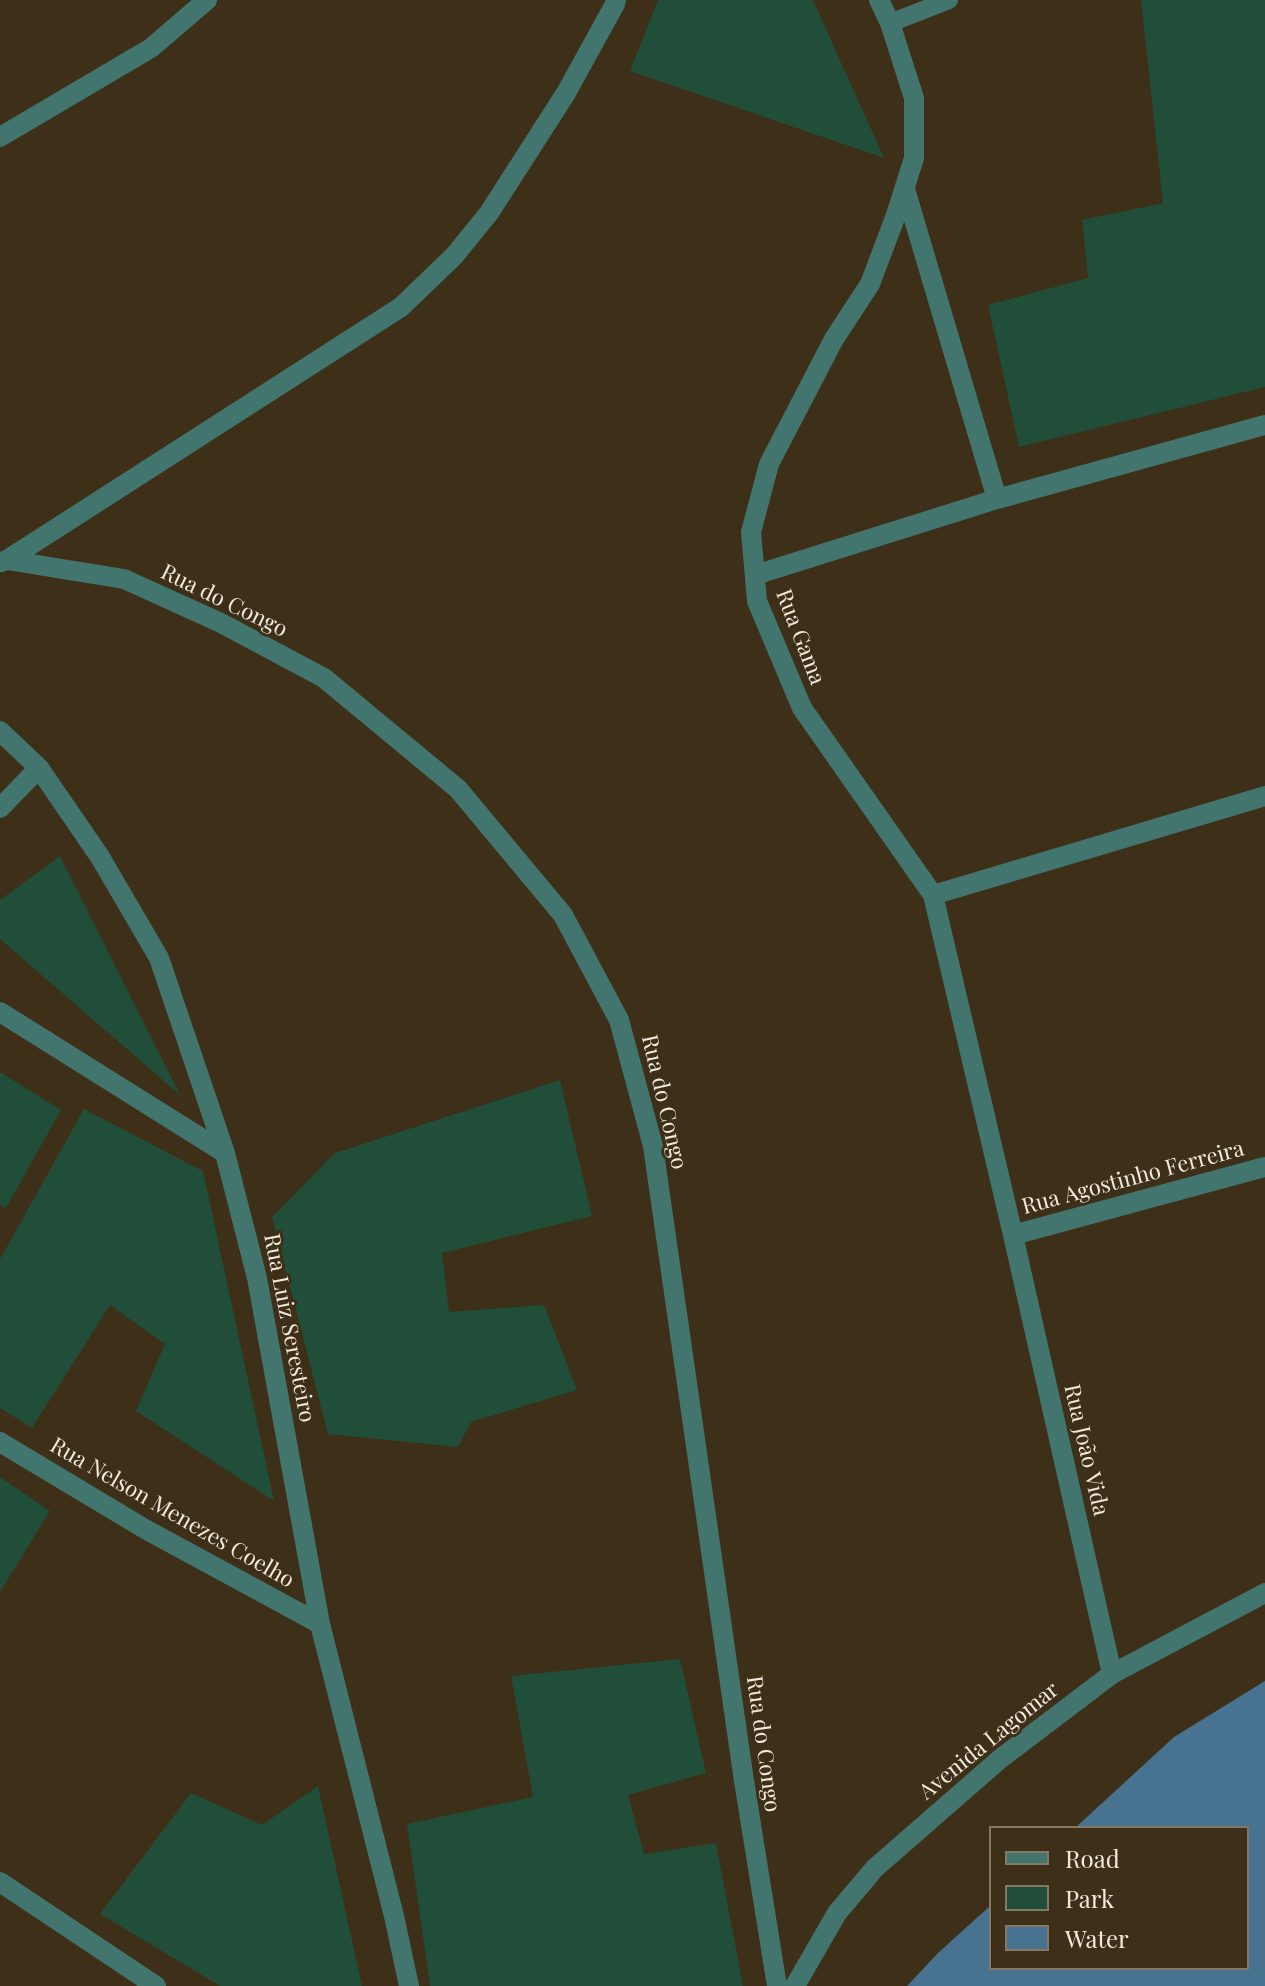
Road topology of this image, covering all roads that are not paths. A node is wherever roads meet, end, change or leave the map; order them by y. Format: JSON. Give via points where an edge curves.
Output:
{"nodes":[{"id":1,"x":207,"y":0,"type":"edge"},
{"id":2,"x":616,"y":0,"type":"edge"},
{"id":3,"x":879,"y":0,"type":"edge"},
{"id":4,"x":949,"y":0,"type":"edge"},
{"id":5,"x":890,"y":23,"type":"junction"},
{"id":6,"x":0,"y":137,"type":"edge"},
{"id":7,"x":904,"y":188,"type":"junction"},
{"id":8,"x":1265,"y":425,"type":"edge"},
{"id":9,"x":997,"y":499,"type":"junction"},
{"id":10,"x":4,"y":561,"type":"edge"},
{"id":11,"x":755,"y":575,"type":"junction"},
{"id":12,"x":0,"y":731,"type":"edge"},
{"id":13,"x":39,"y":768,"type":"junction"},
{"id":14,"x":1265,"y":796,"type":"edge"},
{"id":15,"x":0,"y":808,"type":"edge"},
{"id":16,"x":933,"y":895,"type":"junction"},
{"id":17,"x":0,"y":1012,"type":"edge"},
{"id":18,"x":225,"y":1153,"type":"junction"},
{"id":19,"x":1265,"y":1167,"type":"edge"},
{"id":20,"x":1013,"y":1235,"type":"junction"},
{"id":21,"x":0,"y":1442,"type":"edge"},
{"id":22,"x":1265,"y":1593,"type":"edge"},
{"id":23,"x":320,"y":1624,"type":"junction"},
{"id":24,"x":1112,"y":1674,"type":"junction"},
{"id":25,"x":0,"y":1882,"type":"edge"},
{"id":26,"x":156,"y":1986,"type":"edge"},
{"id":27,"x":409,"y":1986,"type":"edge"},
{"id":28,"x":777,"y":1986,"type":"edge"},
{"id":29,"x":795,"y":1986,"type":"edge"}],
"edges":[{"from":1,"to":6,"type":"street","via":[[151,48]]},
{"from":2,"to":10,"type":"street","via":[[566,93],[489,213],[401,307]]},
{"from":3,"to":5,"type":"street","name":"Rua Gama"},
{"from":4,"to":5,"type":"lane"},
{"from":5,"to":7,"type":"street","name":"Rua Gama","via":[[914,98],[914,158]]},
{"from":7,"to":9,"type":"street"},
{"from":7,"to":11,"type":"street","name":"Rua Gama","via":[[870,284],[834,339],[769,464],[751,532]]},
{"from":8,"to":9,"type":"street"},
{"from":9,"to":11,"type":"street"},
{"from":10,"to":28,"type":"street","name":"Rua do Congo","via":[[124,579],[324,678],[458,789],[563,915],[619,1020],[653,1146]]},
{"from":11,"to":16,"type":"street","name":"Rua Gama","via":[[757,601],[802,708]]},
{"from":12,"to":13,"type":"street","name":"Rua Luiz Seresteiro"},
{"from":13,"to":15,"type":"street"},
{"from":13,"to":18,"type":"street","name":"Rua Luiz Seresteiro","via":[[100,857],[159,958]]},
{"from":14,"to":16,"type":"street"},
{"from":16,"to":20,"type":"street","name":"Rua Gama"},
{"from":17,"to":18,"type":"street"},
{"from":18,"to":23,"type":"street","name":"Rua Luiz Seresteiro","via":[[257,1278]]},
{"from":19,"to":20,"type":"street","name":"Rua Agostinho Ferreira"},
{"from":20,"to":24,"type":"street","name":"Rua João Vida"},
{"from":21,"to":23,"type":"street","name":"Rua Nelson Menezes Coelho"},
{"from":22,"to":24,"type":"street","name":"Avenida Lagomar"},
{"from":23,"to":27,"type":"street","name":"Rua Luiz Seresteiro"},
{"from":24,"to":29,"type":"street","name":"Avenida Lagomar","via":[[1000,1759],[875,1868],[837,1913]]},
{"from":25,"to":26,"type":"street"}]}
